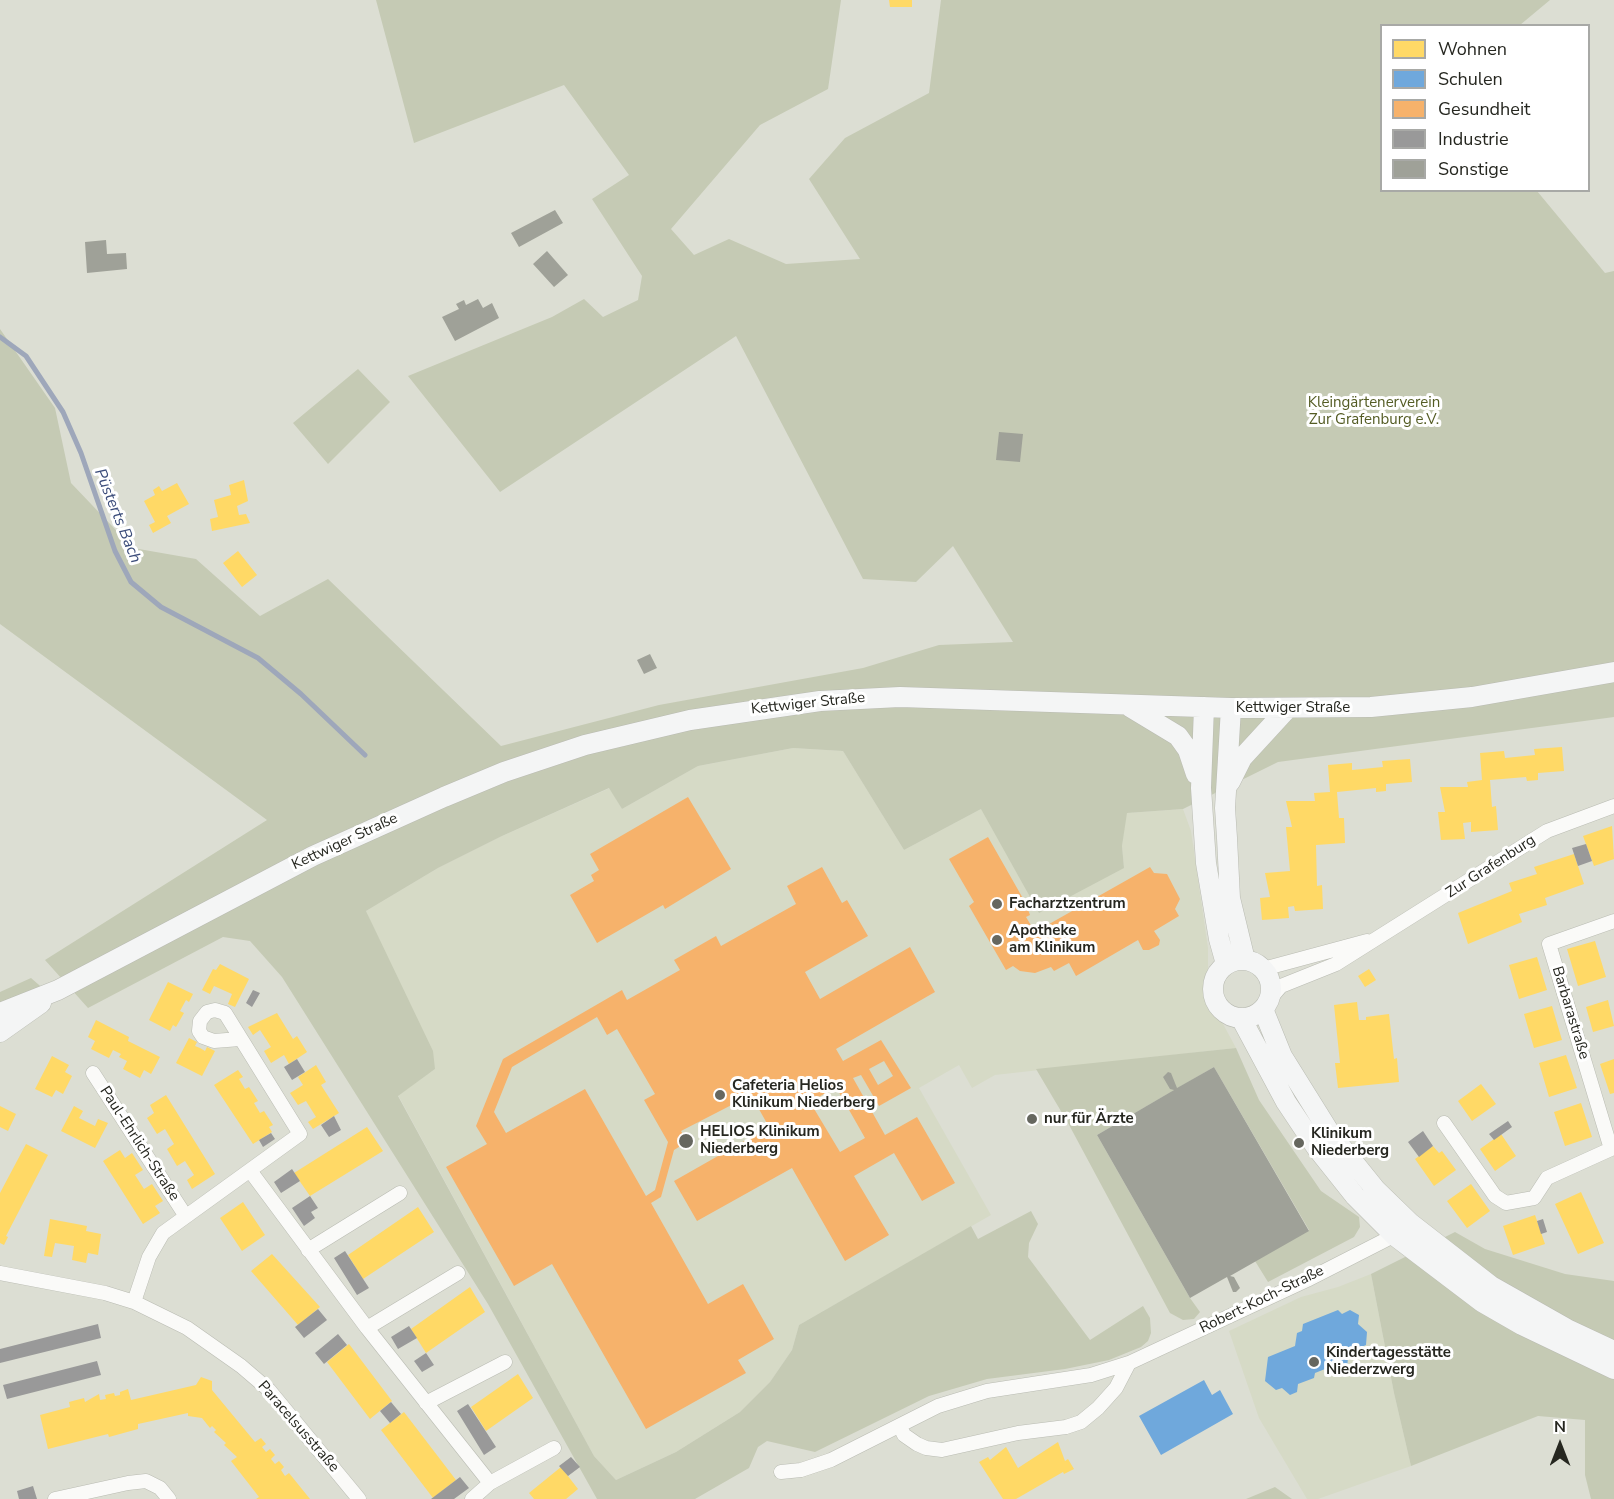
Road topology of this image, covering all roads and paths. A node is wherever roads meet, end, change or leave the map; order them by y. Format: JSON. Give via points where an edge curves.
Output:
{"nodes":[{"id":1,"x":1614,"y":672,"type":"edge"},
{"id":2,"x":1125,"y":704,"type":"junction"},
{"id":3,"x":1204,"y":707,"type":"junction"},
{"id":4,"x":1231,"y":708,"type":"junction"},
{"id":5,"x":1287,"y":709,"type":"junction"},
{"id":6,"x":1227,"y":787,"type":"junction"},
{"id":7,"x":1201,"y":788,"type":"junction"},
{"id":8,"x":1614,"y":806,"type":"edge"},
{"id":9,"x":1614,"y":921,"type":"edge"},
{"id":10,"x":1375,"y":940,"type":"junction"},
{"id":11,"x":1236,"y":962,"type":"junction"},
{"id":12,"x":1263,"y":969,"type":"junction"},
{"id":13,"x":58,"y":990,"type":"junction"},
{"id":14,"x":1266,"y":1005,"type":"junction"},
{"id":15,"x":0,"y":1013,"type":"edge"},
{"id":16,"x":1241,"y":1018,"type":"junction"},
{"id":17,"x":0,"y":1032,"type":"edge"},
{"id":18,"x":240,"y":1039,"type":"dead end"},
{"id":19,"x":93,"y":1073,"type":"dead end"},
{"id":20,"x":1444,"y":1124,"type":"dead end"},
{"id":21,"x":1612,"y":1151,"type":"edge"},
{"id":22,"x":251,"y":1172,"type":"junction"},
{"id":23,"x":400,"y":1193,"type":"dead end"},
{"id":24,"x":184,"y":1215,"type":"junction"},
{"id":25,"x":1403,"y":1230,"type":"junction"},
{"id":26,"x":308,"y":1250,"type":"junction"},
{"id":27,"x":0,"y":1273,"type":"edge"},
{"id":28,"x":458,"y":1273,"type":"dead end"},
{"id":29,"x":134,"y":1302,"type":"junction"},
{"id":30,"x":367,"y":1328,"type":"junction"},
{"id":31,"x":1614,"y":1351,"type":"edge"},
{"id":32,"x":505,"y":1362,"type":"dead end"},
{"id":33,"x":1129,"y":1363,"type":"junction"},
{"id":34,"x":1614,"y":1369,"type":"edge"},
{"id":35,"x":426,"y":1403,"type":"junction"},
{"id":36,"x":900,"y":1427,"type":"junction"},
{"id":37,"x":554,"y":1448,"type":"dead end"},
{"id":38,"x":781,"y":1472,"type":"dead end"},
{"id":39,"x":490,"y":1483,"type":"junction"},
{"id":40,"x":55,"y":1499,"type":"edge"},
{"id":41,"x":169,"y":1499,"type":"edge"},
{"id":42,"x":359,"y":1499,"type":"edge"},
{"id":43,"x":472,"y":1499,"type":"edge"}],
"edges":[{"from":1,"to":5,"type":"main road","name":"Kettwiger Straße","via":[[1472,698]]},
{"from":2,"to":3,"type":"main road","name":"Kettwiger Straße"},
{"from":2,"to":7,"type":"main road","via":[[1178,736],[1188,750]]},
{"from":2,"to":13,"type":"main road","name":"Kettwiger Straße","via":[[900,697],[830,700],[690,720],[596,742],[504,772],[324,851]]},
{"from":3,"to":4,"type":"main road","name":"Kettwiger Straße"},
{"from":3,"to":7,"type":"main road"},
{"from":4,"to":5,"type":"main road","name":"Kettwiger Straße"},
{"from":4,"to":6,"type":"main road"},
{"from":5,"to":6,"type":"main road","via":[[1242,758]]},
{"from":6,"to":11,"type":"main road","via":[[1225,808]]},
{"from":7,"to":11,"type":"main road","via":[[1206,863],[1219,939]]},
{"from":8,"to":10,"type":"street","name":"Zur Grafenburg","via":[[1547,831]]},
{"from":9,"to":21,"type":"street","name":"Barbarastraße","via":[[1549,944]]},
{"from":10,"to":12,"type":"street","name":"Zur Grafenburg"},
{"from":10,"to":14,"type":"street","name":"Zur Grafenburg","via":[[1336,964],[1281,987]]},
{"from":11,"to":12,"type":"main road"},
{"from":11,"to":16,"type":"main road","via":[[1215,977],[1214,997],[1220,1008]]},
{"from":12,"to":14,"type":"main road","via":[[1271,989]]},
{"from":13,"to":15,"type":"main road","name":"Kettwiger Straße"},
{"from":13,"to":17,"type":"main road","name":"Kettwiger Straße"},
{"from":14,"to":16,"type":"main road","via":[[1253,1016]]},
{"from":14,"to":25,"type":"main road","via":[[1282,1056],[1330,1133]]},
{"from":16,"to":25,"type":"main road","via":[[1316,1148],[1355,1196]]},
{"from":18,"to":22,"type":"street","name":"Paul-Ehrlich-Straße","via":[[300,1134]]},
{"from":19,"to":24,"type":"street","name":"Paul-Ehrlich-Straße"},
{"from":20,"to":21,"type":"street","via":[[1495,1196],[1506,1203],[1534,1198],[1547,1178]]},
{"from":22,"to":24,"type":"street","name":"Paul-Ehrlich-Straße"},
{"from":22,"to":26,"type":"street"},
{"from":23,"to":26,"type":"street"},
{"from":24,"to":29,"type":"street","name":"Paul-Ehrlich-Straße","via":[[163,1233],[148,1257]]},
{"from":25,"to":31,"type":"main road","via":[[1491,1286]]},
{"from":25,"to":33,"type":"street","name":"Robert-Koch-Straße"},
{"from":25,"to":34,"type":"main road","via":[[1482,1302]]},
{"from":26,"to":30,"type":"street"},
{"from":27,"to":29,"type":"street","name":"Paracelsusstraße","via":[[73,1285]]},
{"from":28,"to":30,"type":"street"},
{"from":29,"to":42,"type":"street","name":"Paracelsusstraße","via":[[187,1328],[241,1366],[268,1390]]},
{"from":30,"to":35,"type":"street"},
{"from":32,"to":35,"type":"street"},
{"from":33,"to":36,"type":"street","name":"Robert-Koch-Straße","via":[[1090,1375],[987,1391],[938,1406]]},
{"from":33,"to":36,"type":"street","via":[[1116,1388],[1098,1408],[1081,1422],[1066,1427],[942,1450],[926,1448],[904,1435]]},
{"from":35,"to":39,"type":"street"},
{"from":36,"to":38,"type":"street","name":"Robert-Koch-Straße","via":[[831,1460]]},
{"from":37,"to":39,"type":"street"},
{"from":39,"to":43,"type":"street"},
{"from":40,"to":41,"type":"street","via":[[146,1481],[160,1488]]}]}
